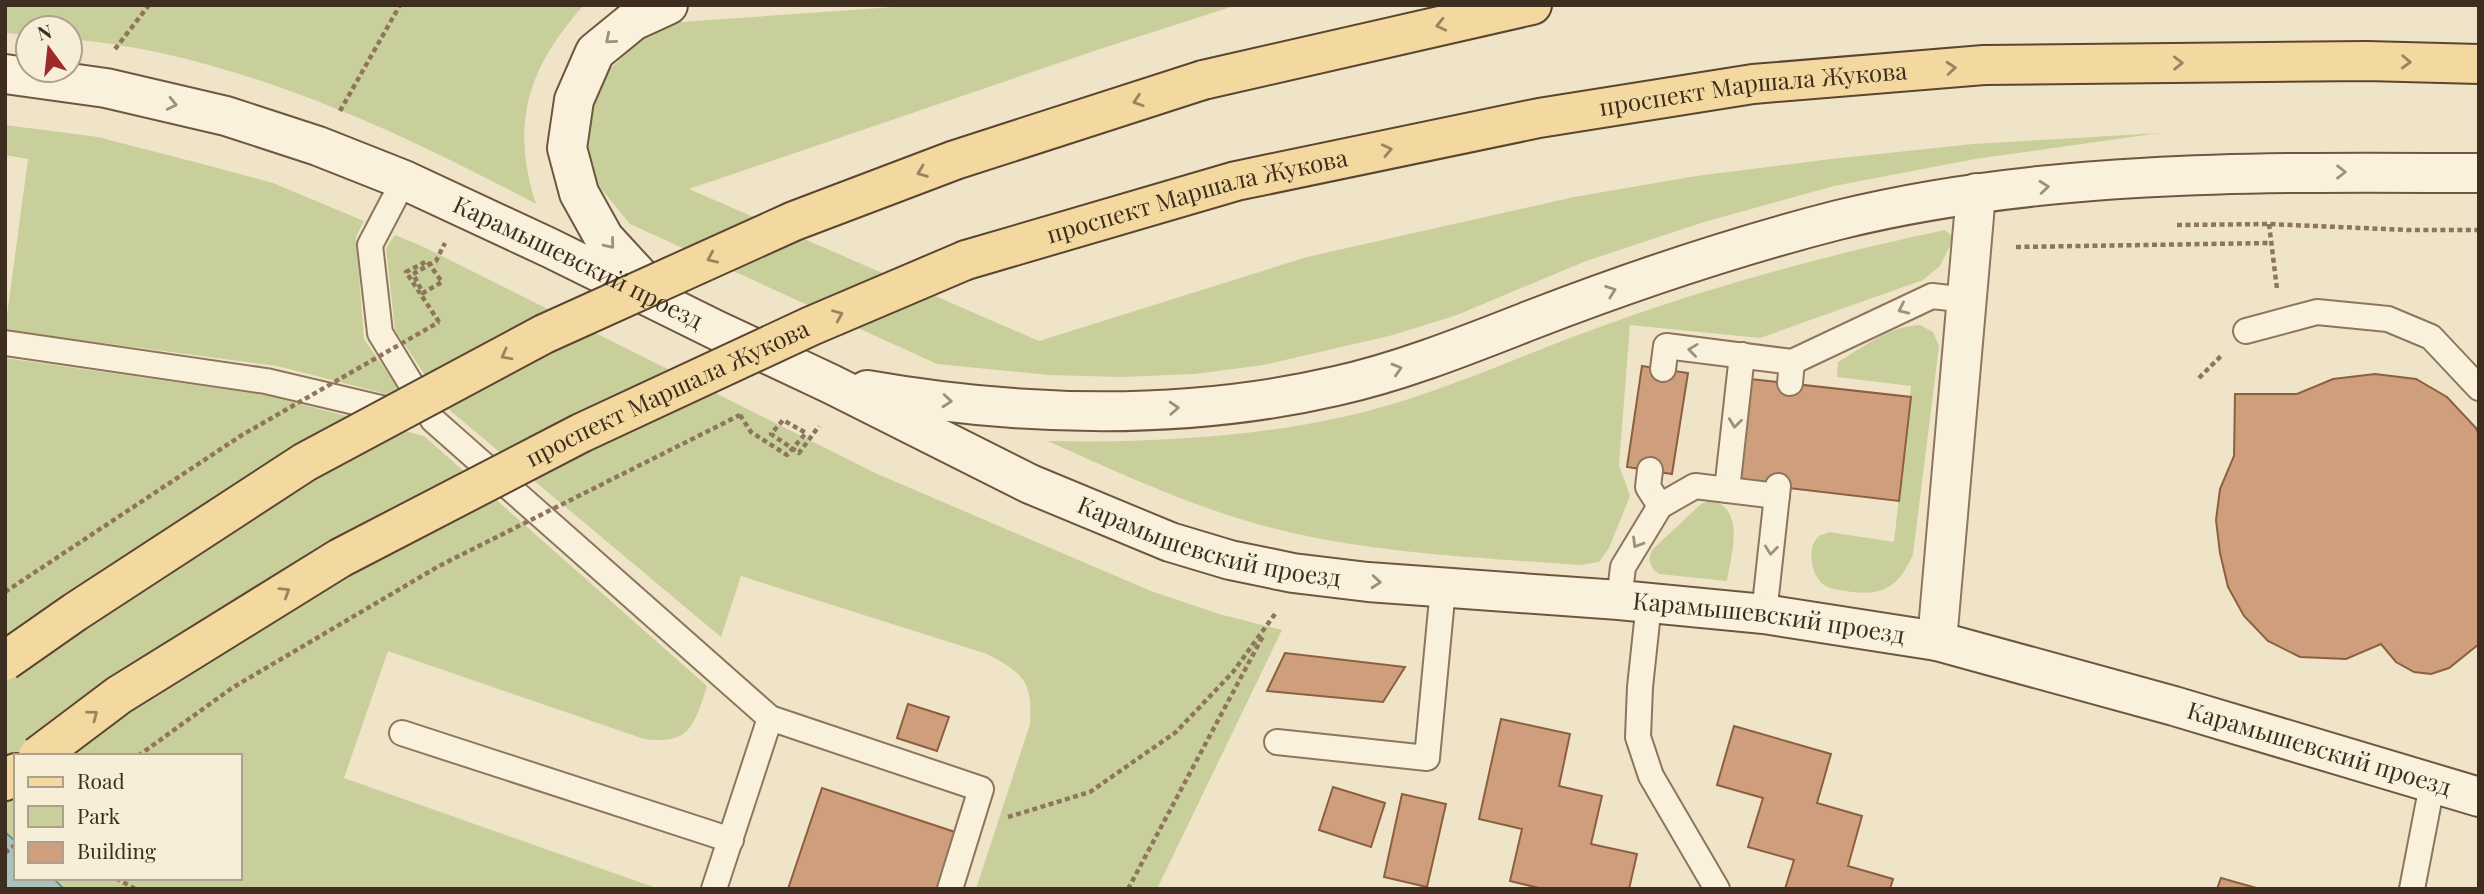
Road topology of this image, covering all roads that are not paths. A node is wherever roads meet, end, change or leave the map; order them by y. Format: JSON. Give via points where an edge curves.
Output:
{"nodes":[{"id":1,"x":668,"y":5,"type":"edge"},
{"id":2,"x":1532,"y":5,"type":"edge"},
{"id":3,"x":2479,"y":64,"type":"edge"},
{"id":4,"x":5,"y":74,"type":"edge"},
{"id":5,"x":2479,"y":173,"type":"edge"},
{"id":6,"x":404,"y":180,"type":"junction"},
{"id":7,"x":1976,"y":193,"type":"junction"},
{"id":8,"x":1968,"y":300,"type":"junction"},
{"id":9,"x":668,"y":306,"type":"junction"},
{"id":10,"x":2246,"y":331,"type":"dead end"},
{"id":11,"x":5,"y":343,"type":"edge"},
{"id":12,"x":1742,"y":355,"type":"junction"},
{"id":13,"x":1663,"y":369,"type":"dead end"},
{"id":14,"x":831,"y":384,"type":"junction"},
{"id":15,"x":2479,"y":388,"type":"edge"},
{"id":16,"x":433,"y":420,"type":"junction"},
{"id":17,"x":1650,"y":470,"type":"dead end"},
{"id":18,"x":1727,"y":490,"type":"junction"},
{"id":19,"x":1660,"y":506,"type":"junction"},
{"id":20,"x":1443,"y":588,"type":"junction"},
{"id":21,"x":1634,"y":601,"type":"junction"},
{"id":22,"x":1764,"y":614,"type":"junction"},
{"id":23,"x":1937,"y":641,"type":"junction"},
{"id":24,"x":5,"y":660,"type":"edge"},
{"id":25,"x":770,"y":718,"type":"junction"},
{"id":26,"x":402,"y":733,"type":"dead end"},
{"id":27,"x":1277,"y":742,"type":"dead end"},
{"id":28,"x":41,"y":754,"type":"edge"},
{"id":29,"x":2432,"y":785,"type":"junction"},
{"id":30,"x":2479,"y":797,"type":"edge"},
{"id":31,"x":731,"y":840,"type":"junction"},
{"id":32,"x":714,"y":889,"type":"edge"},
{"id":33,"x":950,"y":889,"type":"edge"},
{"id":34,"x":1717,"y":889,"type":"edge"},
{"id":35,"x":2412,"y":889,"type":"edge"}],
"edges":[{"from":1,"to":9,"type":"street","one_way":true,"via":[[633,20],[595,52],[574,100],[567,148],[579,193],[604,238]]},
{"from":2,"to":24,"type":"main road","one_way":true,"bridge":true,"via":[[1203,80],[955,160],[794,221],[544,334],[305,462]]},
{"from":28,"to":3,"type":"main road","name":"проспект Маршала Жукова","one_way":true,"bridge":true,"via":[[119,695],[340,558],[581,433],[966,260],[1236,181],[1539,118],[1753,84],[1984,65]]},
{"from":4,"to":6,"type":"street","name":"Карамышевский проезд","one_way":true,"via":[[106,88],[226,116]]},
{"from":7,"to":5,"type":"street","one_way":true,"via":[[2162,177]]},
{"from":6,"to":9,"type":"street","name":"Карамышевский проезд"},
{"from":6,"to":16,"type":"lane","via":[[370,245],[380,333]]},
{"from":7,"to":8,"type":"street"},
{"from":14,"to":7,"type":"street","one_way":true,"via":[[937,400],[1047,409],[1123,411],[1269,399],[1403,367],[1714,253],[1842,219]]},
{"from":8,"to":12,"type":"lane","one_way":true,"via":[[1932,296],[1791,372]]},
{"from":8,"to":23,"type":"street"},
{"from":9,"to":14,"type":"street","name":"Карамышевский проезд"},
{"from":10,"to":15,"type":"lane","via":[[2317,312],[2388,319],[2431,337]]},
{"from":11,"to":16,"type":"lane","via":[[266,381]]},
{"from":12,"to":13,"type":"lane","one_way":true,"via":[[1666,346]]},
{"from":12,"to":18,"type":"lane","one_way":true},
{"from":14,"to":20,"type":"street","name":"Карамышевский проезд","one_way":true,"via":[[1030,484],[1170,542],[1293,573]]},
{"from":16,"to":25,"type":"lane"},
{"from":17,"to":19,"type":"lane","via":[[1648,486]]},
{"from":18,"to":19,"type":"lane","via":[[1695,486]]},
{"from":18,"to":22,"type":"lane","one_way":true,"via":[[1777,491]]},
{"from":19,"to":21,"type":"lane","one_way":true,"via":[[1623,567]]},
{"from":20,"to":21,"type":"street","name":"Карамышевский проезд"},
{"from":20,"to":27,"type":"lane","via":[[1427,758]]},
{"from":21,"to":22,"type":"street","name":"Карамышевский проезд"},
{"from":21,"to":34,"type":"lane","via":[[1638,737],[1651,776]]},
{"from":22,"to":23,"type":"street","name":"Карамышевский проезд"},
{"from":23,"to":29,"type":"street","name":"Карамышевский проезд","via":[[2174,706]]},
{"from":25,"to":31,"type":"lane"},
{"from":25,"to":33,"type":"lane","via":[[981,789]]},
{"from":26,"to":31,"type":"lane"},
{"from":29,"to":30,"type":"street","name":"Карамышевский проезд"},
{"from":29,"to":35,"type":"lane"},
{"from":31,"to":32,"type":"lane"}]}
